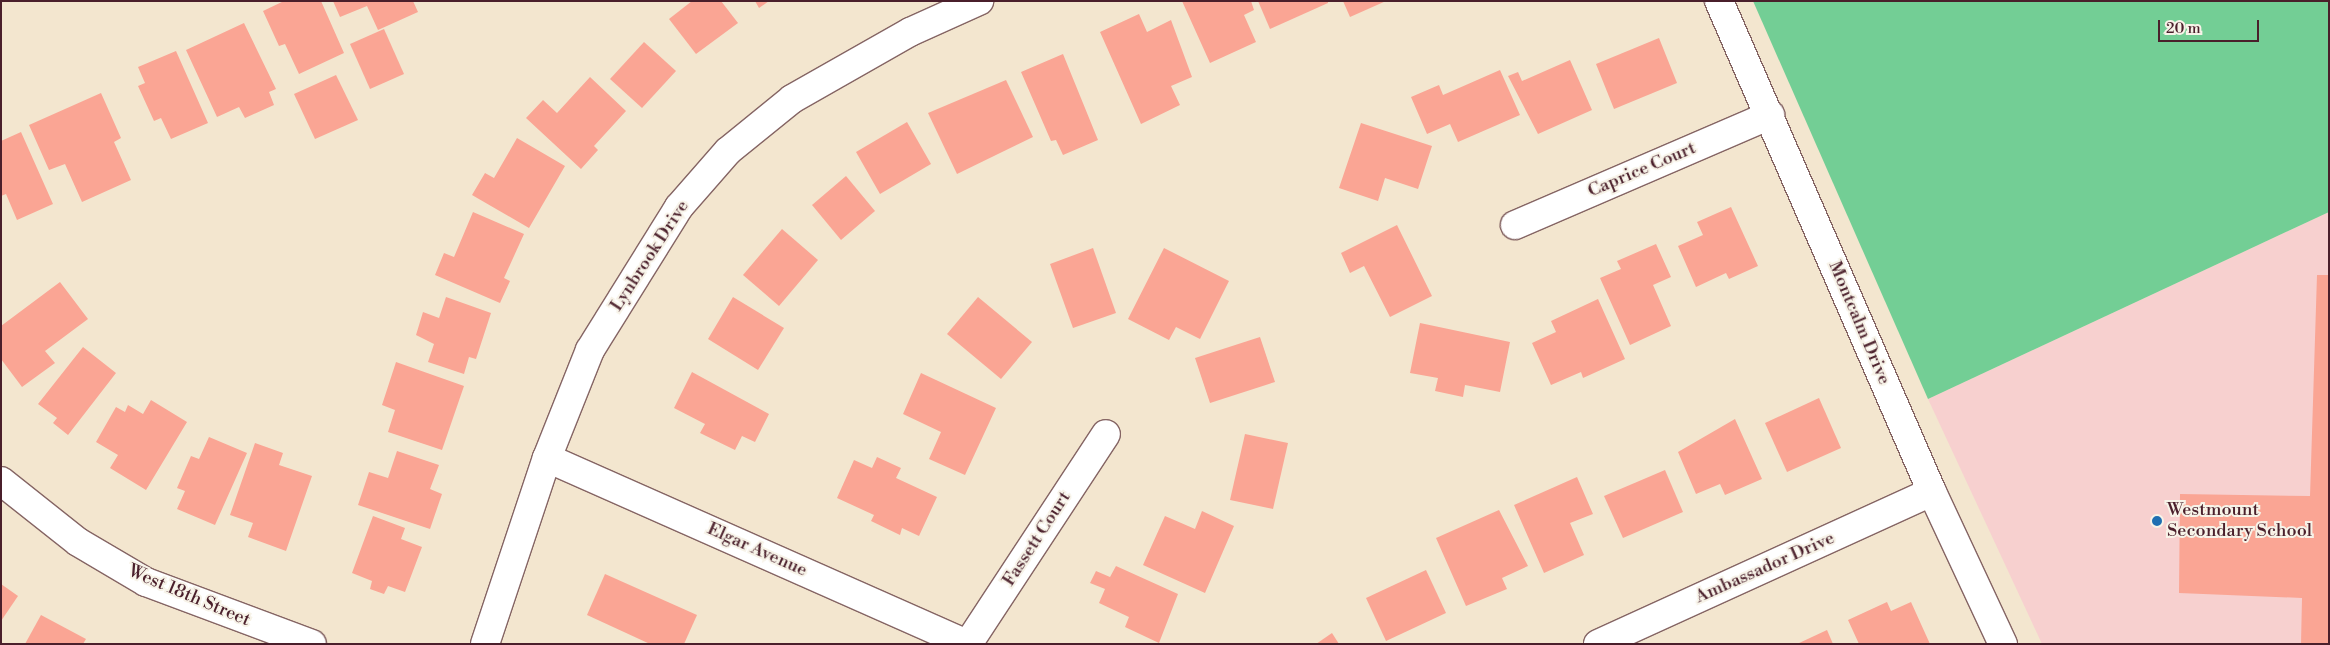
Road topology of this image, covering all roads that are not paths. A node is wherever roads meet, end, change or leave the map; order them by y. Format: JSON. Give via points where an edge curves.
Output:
{"nodes":[{"id":1,"x":978,"y":1,"type":"edge"},
{"id":2,"x":1719,"y":1,"type":"edge"},
{"id":3,"x":1770,"y":115,"type":"junction"},
{"id":4,"x":1514,"y":225,"type":"dead end"},
{"id":5,"x":1106,"y":434,"type":"dead end"},
{"id":6,"x":547,"y":458,"type":"junction"},
{"id":7,"x":1,"y":481,"type":"edge"},
{"id":8,"x":1932,"y":492,"type":"junction"},
{"id":9,"x":312,"y":644,"type":"edge"},
{"id":10,"x":485,"y":644,"type":"edge"},
{"id":11,"x":967,"y":644,"type":"edge"},
{"id":12,"x":1598,"y":644,"type":"edge"},
{"id":13,"x":2003,"y":644,"type":"edge"}],
"edges":[{"from":1,"to":6,"type":"street","name":"Lynbrook Drive","via":[[838,71],[792,99],[728,151],[679,208],[590,350]]},
{"from":2,"to":3,"type":"street","name":"Montcalm Drive"},
{"from":3,"to":4,"type":"street","name":"Caprice Court"},
{"from":3,"to":8,"type":"street","name":"Montcalm Drive"},
{"from":5,"to":11,"type":"street","name":"Fassett Court"},
{"from":6,"to":10,"type":"street","name":"Lynbrook Drive"},
{"from":6,"to":11,"type":"street","name":"Elgar Avenue"},
{"from":7,"to":9,"type":"street","name":"West 18th Street","via":[[78,542],[146,582]]},
{"from":8,"to":12,"type":"street","name":"Ambassador Drive"},
{"from":8,"to":13,"type":"street","name":"Montcalm Drive"}]}
